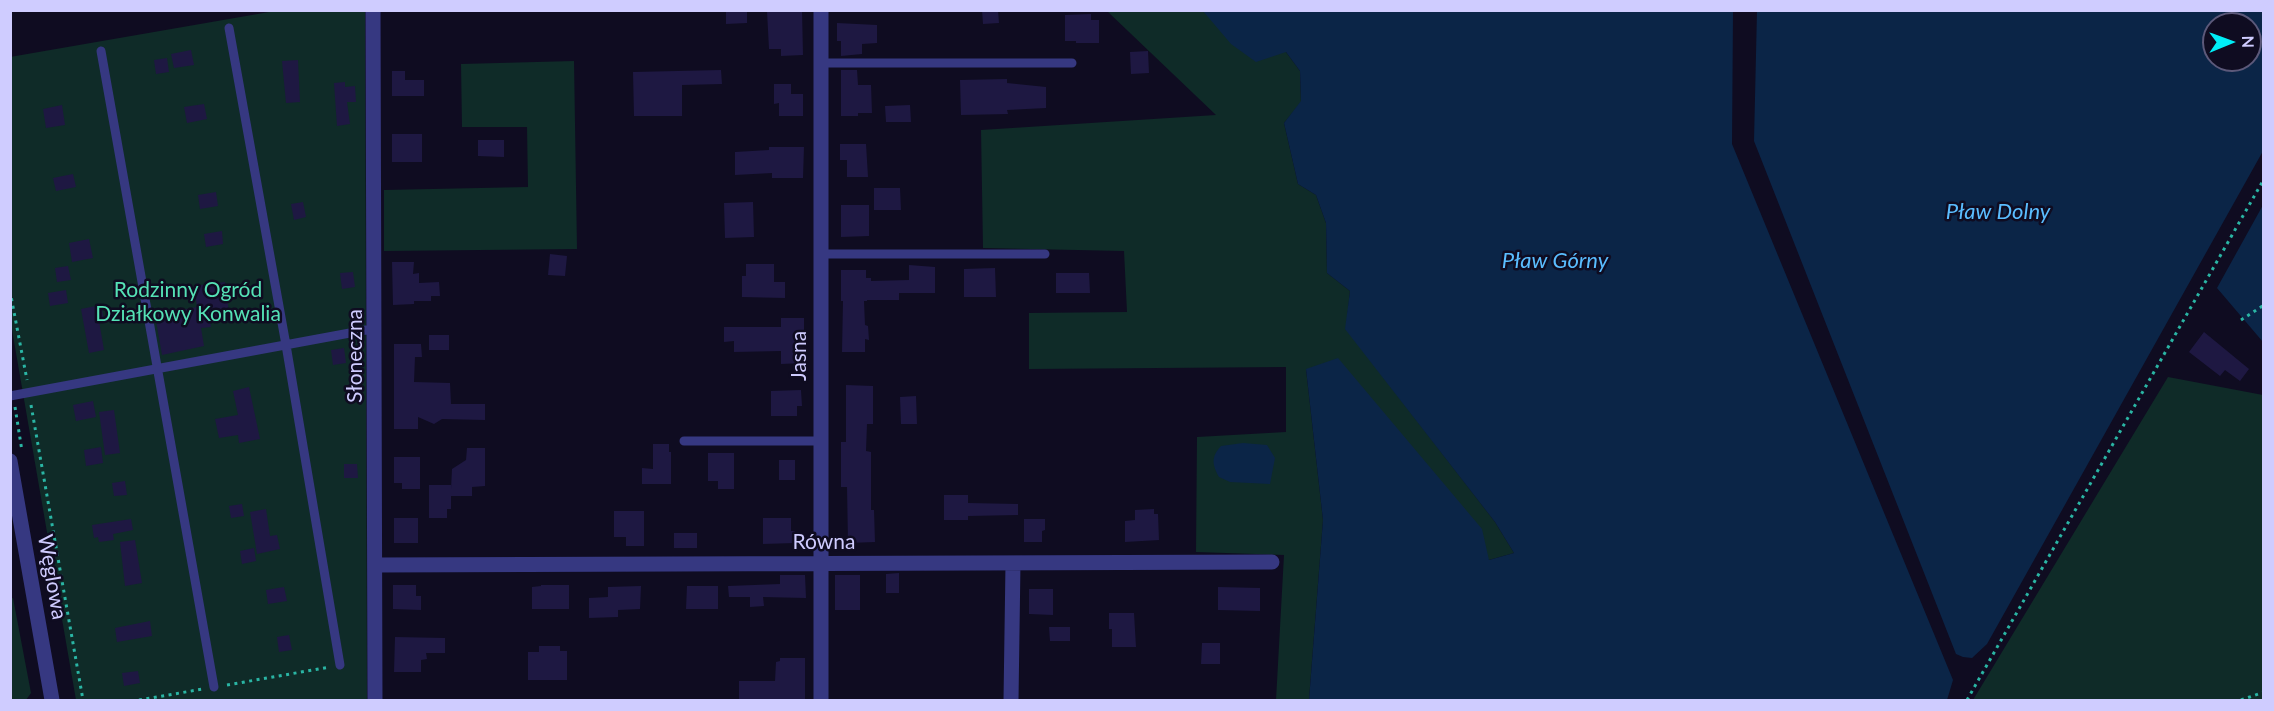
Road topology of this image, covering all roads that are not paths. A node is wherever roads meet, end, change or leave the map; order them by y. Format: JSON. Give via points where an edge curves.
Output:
{"nodes":[{"id":1,"x":374,"y":10,"type":"edge"},
{"id":2,"x":820,"y":10,"type":"edge"},
{"id":3,"x":229,"y":28,"type":"dead end"},
{"id":4,"x":101,"y":51,"type":"dead end"},
{"id":5,"x":820,"y":63,"type":"junction"},
{"id":6,"x":1072,"y":63,"type":"dead end"},
{"id":7,"x":820,"y":254,"type":"junction"},
{"id":8,"x":1045,"y":254,"type":"dead end"},
{"id":9,"x":375,"y":331,"type":"junction"},
{"id":10,"x":286,"y":345,"type":"junction"},
{"id":11,"x":157,"y":369,"type":"junction"},
{"id":12,"x":10,"y":396,"type":"edge"},
{"id":13,"x":684,"y":441,"type":"dead end"},
{"id":14,"x":820,"y":441,"type":"junction"},
{"id":15,"x":10,"y":461,"type":"edge"},
{"id":16,"x":1272,"y":562,"type":"dead end"},
{"id":17,"x":821,"y":563,"type":"junction"},
{"id":18,"x":1013,"y":563,"type":"junction"},
{"id":19,"x":376,"y":565,"type":"junction"},
{"id":20,"x":340,"y":665,"type":"road end"},
{"id":21,"x":214,"y":687,"type":"road end"},
{"id":22,"x":52,"y":700,"type":"edge"},
{"id":23,"x":375,"y":700,"type":"edge"},
{"id":24,"x":821,"y":700,"type":"edge"},
{"id":25,"x":1011,"y":700,"type":"edge"}],
"edges":[{"from":1,"to":9,"type":"street","name":"Słoneczna"},
{"from":2,"to":5,"type":"street","name":"Jasna"},
{"from":3,"to":10,"type":"lane"},
{"from":4,"to":11,"type":"lane"},
{"from":5,"to":6,"type":"lane"},
{"from":5,"to":7,"type":"street","name":"Jasna"},
{"from":7,"to":8,"type":"lane"},
{"from":7,"to":14,"type":"street","name":"Jasna"},
{"from":9,"to":10,"type":"lane"},
{"from":9,"to":19,"type":"street","name":"Słoneczna"},
{"from":10,"to":11,"type":"lane"},
{"from":10,"to":20,"type":"lane"},
{"from":11,"to":12,"type":"lane"},
{"from":11,"to":21,"type":"lane"},
{"from":13,"to":14,"type":"lane"},
{"from":14,"to":17,"type":"street","name":"Jasna"},
{"from":15,"to":22,"type":"street","name":"Węglowa"},
{"from":16,"to":18,"type":"street","name":"Równa"},
{"from":17,"to":18,"type":"street","name":"Równa"},
{"from":17,"to":19,"type":"street","name":"Równa"},
{"from":17,"to":24,"type":"street","name":"Jasna"},
{"from":18,"to":25,"type":"street"},
{"from":19,"to":23,"type":"street","name":"Słoneczna"}]}
